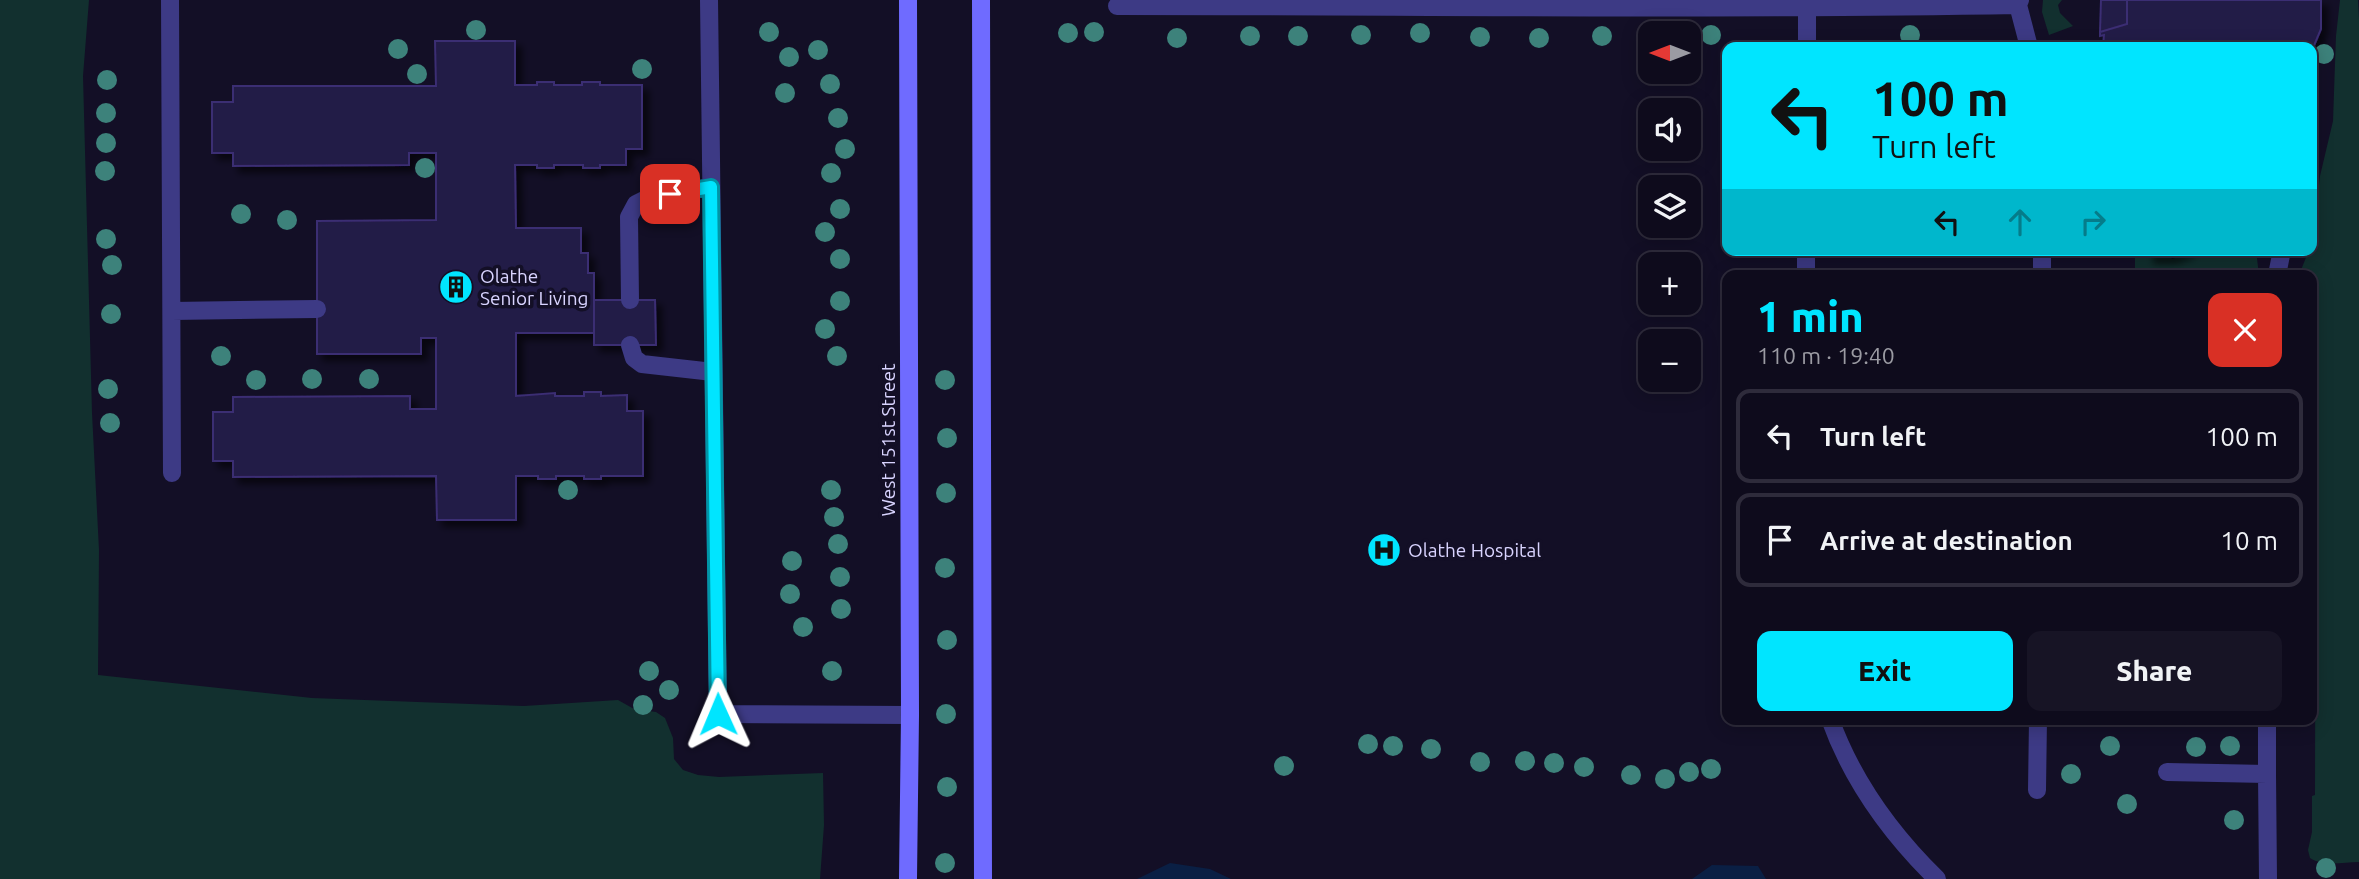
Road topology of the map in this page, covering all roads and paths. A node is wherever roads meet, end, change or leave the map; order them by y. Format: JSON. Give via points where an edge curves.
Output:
{"nodes":[{"id":1,"x":170,"y":0,"type":"edge"},
{"id":2,"x":709,"y":0,"type":"edge"},
{"id":3,"x":908,"y":0,"type":"edge"},
{"id":4,"x":981,"y":0,"type":"edge"},
{"id":5,"x":2019,"y":3,"type":"edge"},
{"id":6,"x":1807,"y":4,"type":"edge"},
{"id":7,"x":1117,"y":6,"type":"dead end"},
{"id":8,"x":1807,"y":42,"type":"edge"},
{"id":9,"x":2028,"y":42,"type":"edge"},
{"id":10,"x":711,"y":187,"type":"junction"},
{"id":11,"x":630,"y":300,"type":"dead end"},
{"id":12,"x":317,"y":309,"type":"dead end"},
{"id":13,"x":172,"y":311,"type":"junction"},
{"id":14,"x":630,"y":345,"type":"dead end"},
{"id":15,"x":713,"y":372,"type":"junction"},
{"id":16,"x":172,"y":474,"type":"dead end"},
{"id":17,"x":910,"y":715,"type":"junction"},
{"id":18,"x":1833,"y":725,"type":"edge"},
{"id":19,"x":2038,"y":725,"type":"edge"},
{"id":20,"x":2267,"y":725,"type":"edge"},
{"id":21,"x":2167,"y":772,"type":"dead end"},
{"id":22,"x":2267,"y":774,"type":"junction"},
{"id":23,"x":2037,"y":790,"type":"dead end"},
{"id":24,"x":908,"y":879,"type":"edge"},
{"id":25,"x":983,"y":879,"type":"edge"},
{"id":26,"x":1937,"y":879,"type":"edge"},
{"id":27,"x":2268,"y":879,"type":"edge"}],
"edges":[{"from":1,"to":13,"type":"street"},
{"from":2,"to":10,"type":"street"},
{"from":3,"to":17,"type":"main road","name":"West 151st Street"},
{"from":4,"to":25,"type":"main road"},
{"from":5,"to":6,"type":"street"},
{"from":5,"to":9,"type":"street"},
{"from":6,"to":7,"type":"street"},
{"from":6,"to":8,"type":"street"},
{"from":10,"to":11,"type":"street","via":[[650,197],[636,204],[629,217]]},
{"from":10,"to":15,"type":"street"},
{"from":12,"to":13,"type":"street"},
{"from":13,"to":16,"type":"street"},
{"from":14,"to":15,"type":"street","via":[[634,358],[642,364]]},
{"from":15,"to":17,"type":"street","via":[[718,714]]},
{"from":17,"to":24,"type":"main road","name":"West 151st Street"},
{"from":18,"to":26,"type":"street","via":[[1875,807]]},
{"from":19,"to":23,"type":"street"},
{"from":20,"to":22,"type":"street"},
{"from":21,"to":22,"type":"street"},
{"from":22,"to":27,"type":"street"}]}
